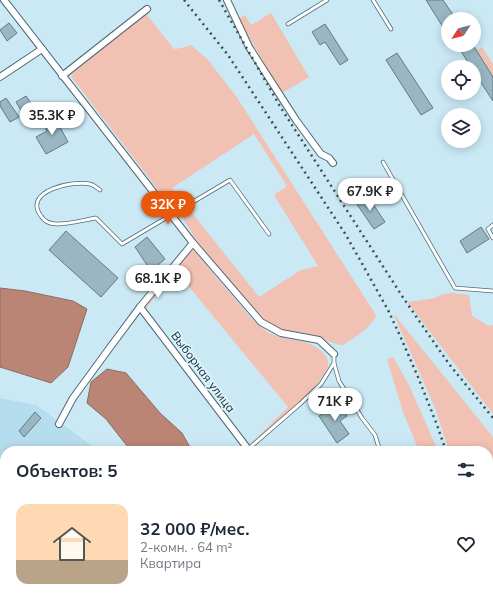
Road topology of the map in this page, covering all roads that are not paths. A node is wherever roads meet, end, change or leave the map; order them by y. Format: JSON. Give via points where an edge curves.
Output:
{"nodes":[{"id":1,"x":4,"y":0,"type":"edge"},
{"id":2,"x":226,"y":0,"type":"edge"},
{"id":3,"x":327,"y":0,"type":"edge"},
{"id":4,"x":373,"y":0,"type":"edge"},
{"id":5,"x":147,"y":9,"type":"dead end"},
{"id":6,"x":288,"y":24,"type":"dead end"},
{"id":7,"x":392,"y":29,"type":"dead end"},
{"id":8,"x":42,"y":49,"type":"junction"},
{"id":9,"x":62,"y":76,"type":"junction"},
{"id":10,"x":0,"y":77,"type":"edge"},
{"id":11,"x":383,"y":162,"type":"dead end"},
{"id":12,"x":333,"y":163,"type":"dead end"},
{"id":13,"x":100,"y":190,"type":"dead end"},
{"id":14,"x":171,"y":214,"type":"junction"},
{"id":15,"x":493,"y":225,"type":"edge"},
{"id":16,"x":269,"y":234,"type":"dead end"},
{"id":17,"x":493,"y":238,"type":"edge"},
{"id":18,"x":193,"y":243,"type":"junction"},
{"id":19,"x":493,"y":291,"type":"edge"},
{"id":20,"x":140,"y":307,"type":"junction"},
{"id":21,"x":334,"y":354,"type":"joint"},
{"id":22,"x":334,"y":363,"type":"junction"},
{"id":23,"x":59,"y":424,"type":"dead end"},
{"id":24,"x":244,"y":446,"type":"edge"},
{"id":25,"x":252,"y":446,"type":"edge"},
{"id":26,"x":378,"y":446,"type":"edge"}],
"edges":[{"from":1,"to":8,"type":"street"},
{"from":2,"to":12,"type":"street","via":[[249,47],[296,120],[322,155]]},
{"from":3,"to":6,"type":"lane"},
{"from":4,"to":7,"type":"lane"},
{"from":5,"to":9,"type":"street"},
{"from":8,"to":9,"type":"street"},
{"from":8,"to":10,"type":"street"},
{"from":9,"to":14,"type":"street"},
{"from":11,"to":19,"type":"lane","via":[[455,288]]},
{"from":13,"to":14,"type":"lane","via":[[94,186],[73,184],[47,191],[38,198],[36,209],[46,221],[57,224],[96,218],[122,244]]},
{"from":14,"to":16,"type":"lane","via":[[230,180]]},
{"from":14,"to":18,"type":"street"},
{"from":15,"to":17,"type":"lane","via":[[488,229]]},
{"from":18,"to":20,"type":"street"},
{"from":18,"to":21,"type":"street","via":[[261,322],[281,333],[319,340]]},
{"from":20,"to":23,"type":"street","via":[[73,398]]},
{"from":20,"to":24,"type":"street","name":"Выборная улица"},
{"from":21,"to":22,"type":"lane"},
{"from":22,"to":25,"type":"lane","via":[[321,384]]},
{"from":22,"to":26,"type":"lane","via":[[339,381],[375,435]]}]}
